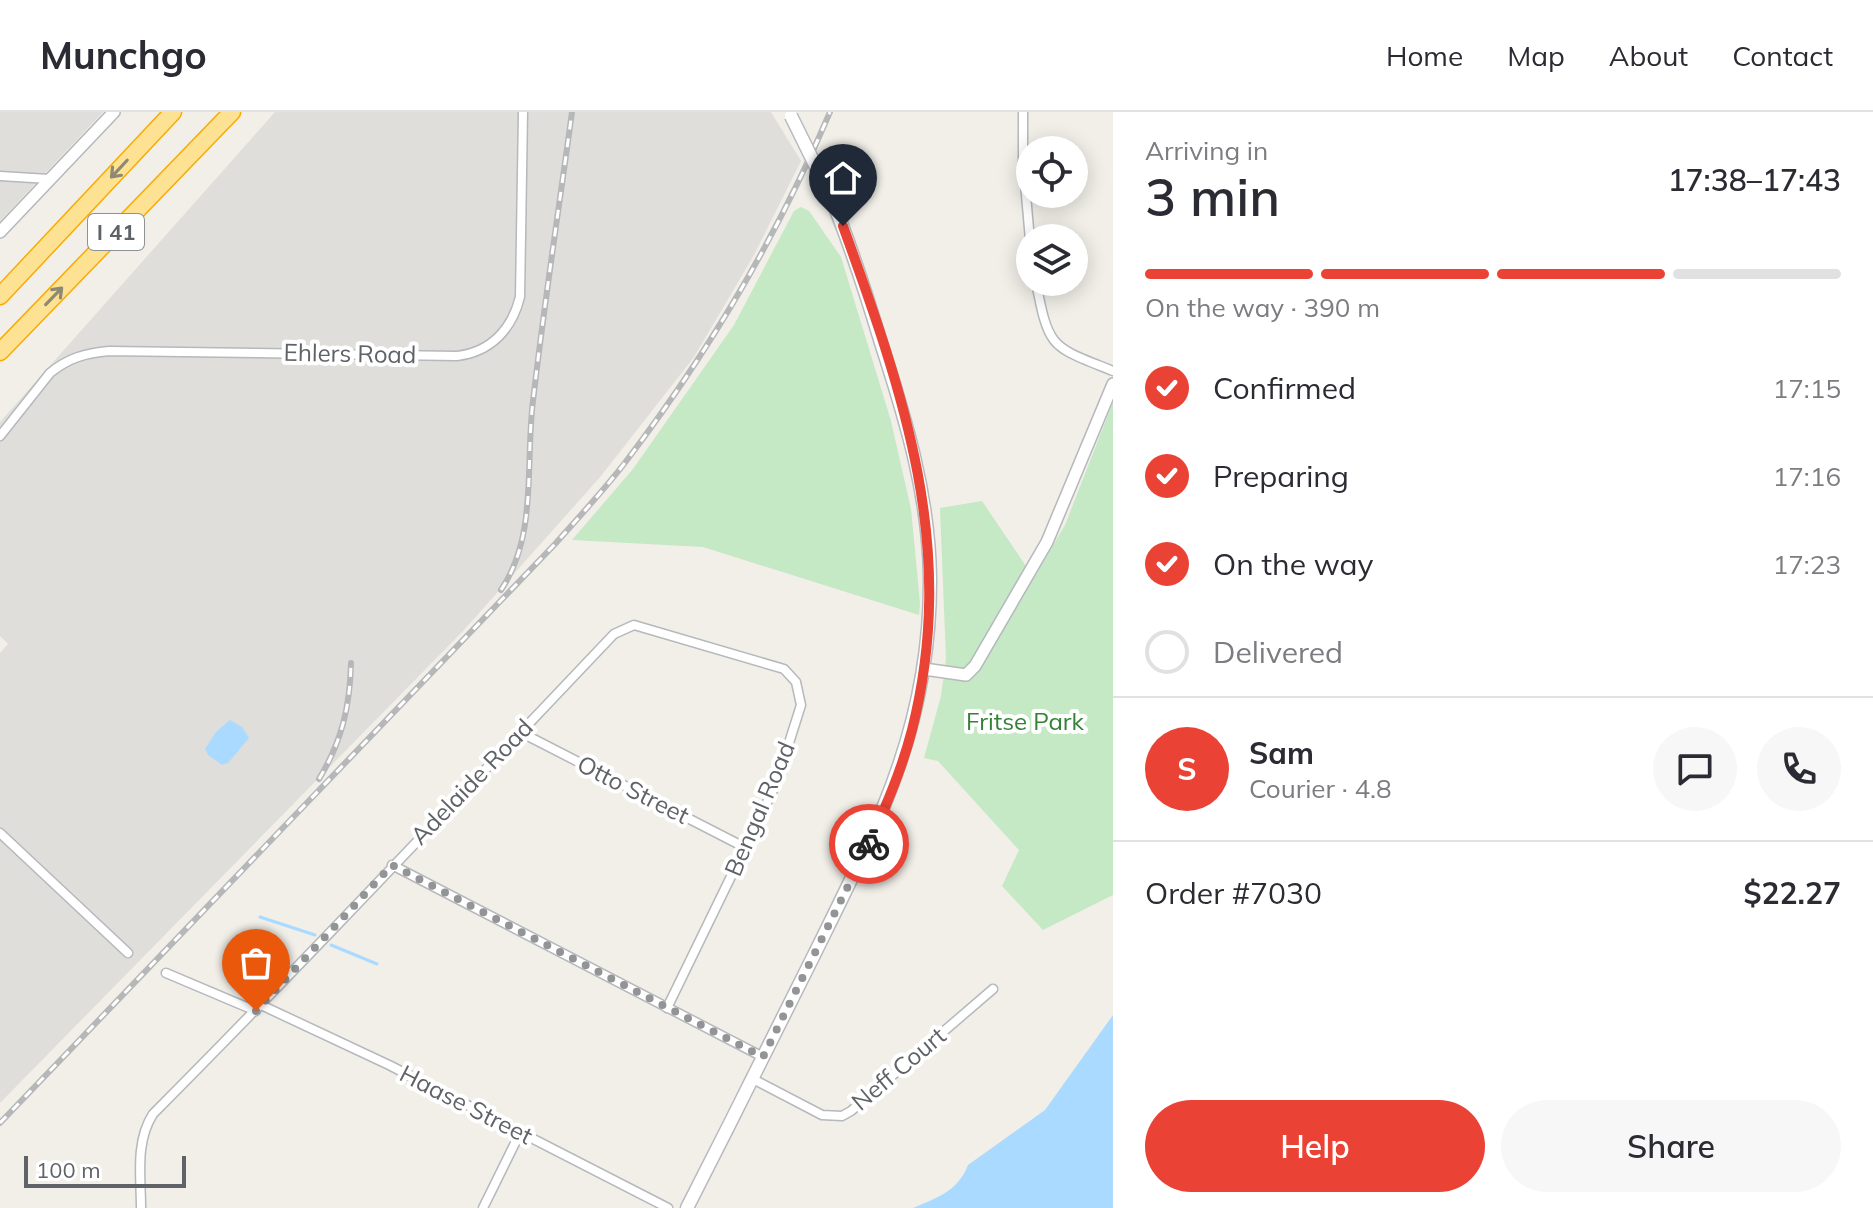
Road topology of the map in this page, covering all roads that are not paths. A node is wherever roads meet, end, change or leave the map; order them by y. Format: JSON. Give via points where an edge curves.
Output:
{"nodes":[{"id":1,"x":114,"y":112,"type":"edge"},
{"id":2,"x":173,"y":112,"type":"edge"},
{"id":3,"x":232,"y":112,"type":"edge"},
{"id":4,"x":523,"y":112,"type":"edge"},
{"id":5,"x":1023,"y":112,"type":"edge"},
{"id":6,"x":789,"y":114,"type":"edge"},
{"id":7,"x":0,"y":176,"type":"edge"},
{"id":8,"x":49,"y":179,"type":"junction"},
{"id":9,"x":1029,"y":224,"type":"edge"},
{"id":10,"x":0,"y":232,"type":"edge"},
{"id":11,"x":0,"y":296,"type":"edge"},
{"id":12,"x":1039,"y":296,"type":"edge"},
{"id":13,"x":0,"y":352,"type":"edge"},
{"id":14,"x":1113,"y":371,"type":"edge"},
{"id":15,"x":1113,"y":384,"type":"edge"},
{"id":16,"x":0,"y":436,"type":"edge"},
{"id":17,"x":628,"y":626,"type":"joint"},
{"id":18,"x":924,"y":669,"type":"junction"},
{"id":19,"x":520,"y":732,"type":"junction"},
{"id":20,"x":0,"y":833,"type":"edge"},
{"id":21,"x":746,"y":848,"type":"junction"},
{"id":22,"x":392,"y":865,"type":"junction"},
{"id":23,"x":128,"y":953,"type":"dead end"},
{"id":24,"x":166,"y":973,"type":"dead end"},
{"id":25,"x":993,"y":989,"type":"dead end"},
{"id":26,"x":258,"y":1008,"type":"junction"},
{"id":27,"x":667,"y":1008,"type":"junction"},
{"id":28,"x":763,"y":1057,"type":"junction"},
{"id":29,"x":753,"y":1079,"type":"junction"},
{"id":30,"x":520,"y":1133,"type":"junction"},
{"id":31,"x":141,"y":1208,"type":"edge"},
{"id":32,"x":483,"y":1208,"type":"edge"},
{"id":33,"x":668,"y":1208,"type":"edge"},
{"id":34,"x":687,"y":1208,"type":"edge"}],
"edges":[{"from":1,"to":8,"type":"street"},
{"from":2,"to":11,"type":"highway","number":"I 41","one_way":true},
{"from":13,"to":3,"type":"highway","number":"I 41","one_way":true},
{"from":4,"to":16,"type":"street","name":"Ehlers Road","via":[[520,297],[510,324],[491,345],[457,356],[84,354],[50,373]]},
{"from":5,"to":9,"type":"street"},
{"from":6,"to":18,"type":"main road","bridge":true,"via":[[830,195],[858,271],[918,469],[930,570]]},
{"from":7,"to":8,"type":"street"},
{"from":8,"to":10,"type":"street"},
{"from":12,"to":14,"type":"street","via":[[1043,318],[1060,348]]},
{"from":15,"to":18,"type":"street","via":[[1047,542],[975,666],[966,675]]},
{"from":17,"to":19,"type":"street","name":"Adelaide Road","via":[[614,634]]},
{"from":17,"to":21,"type":"street","name":"Bengal Road","via":[[776,666],[796,682],[800,712],[776,784]]},
{"from":18,"to":28,"type":"main road","via":[[912,730],[889,797]]},
{"from":19,"to":21,"type":"street","name":"Otto Street"},
{"from":19,"to":22,"type":"street","name":"Adelaide Road"},
{"from":20,"to":23,"type":"street"},
{"from":21,"to":27,"type":"street","name":"Bengal Road"},
{"from":22,"to":26,"type":"street","name":"Adelaide Road"},
{"from":22,"to":27,"type":"street"},
{"from":24,"to":26,"type":"street","name":"Haase Street"},
{"from":25,"to":29,"type":"street","name":"Neff Court","via":[[842,1116],[822,1115]]},
{"from":26,"to":30,"type":"street","name":"Haase Street","via":[[389,1065]]},
{"from":26,"to":31,"type":"street","name":"Adelaide Road","via":[[147,1124],[141,1147]]},
{"from":27,"to":28,"type":"street"},
{"from":28,"to":29,"type":"main road"},
{"from":29,"to":34,"type":"main road"},
{"from":30,"to":32,"type":"street"},
{"from":30,"to":33,"type":"street","name":"Haase Street"}]}
